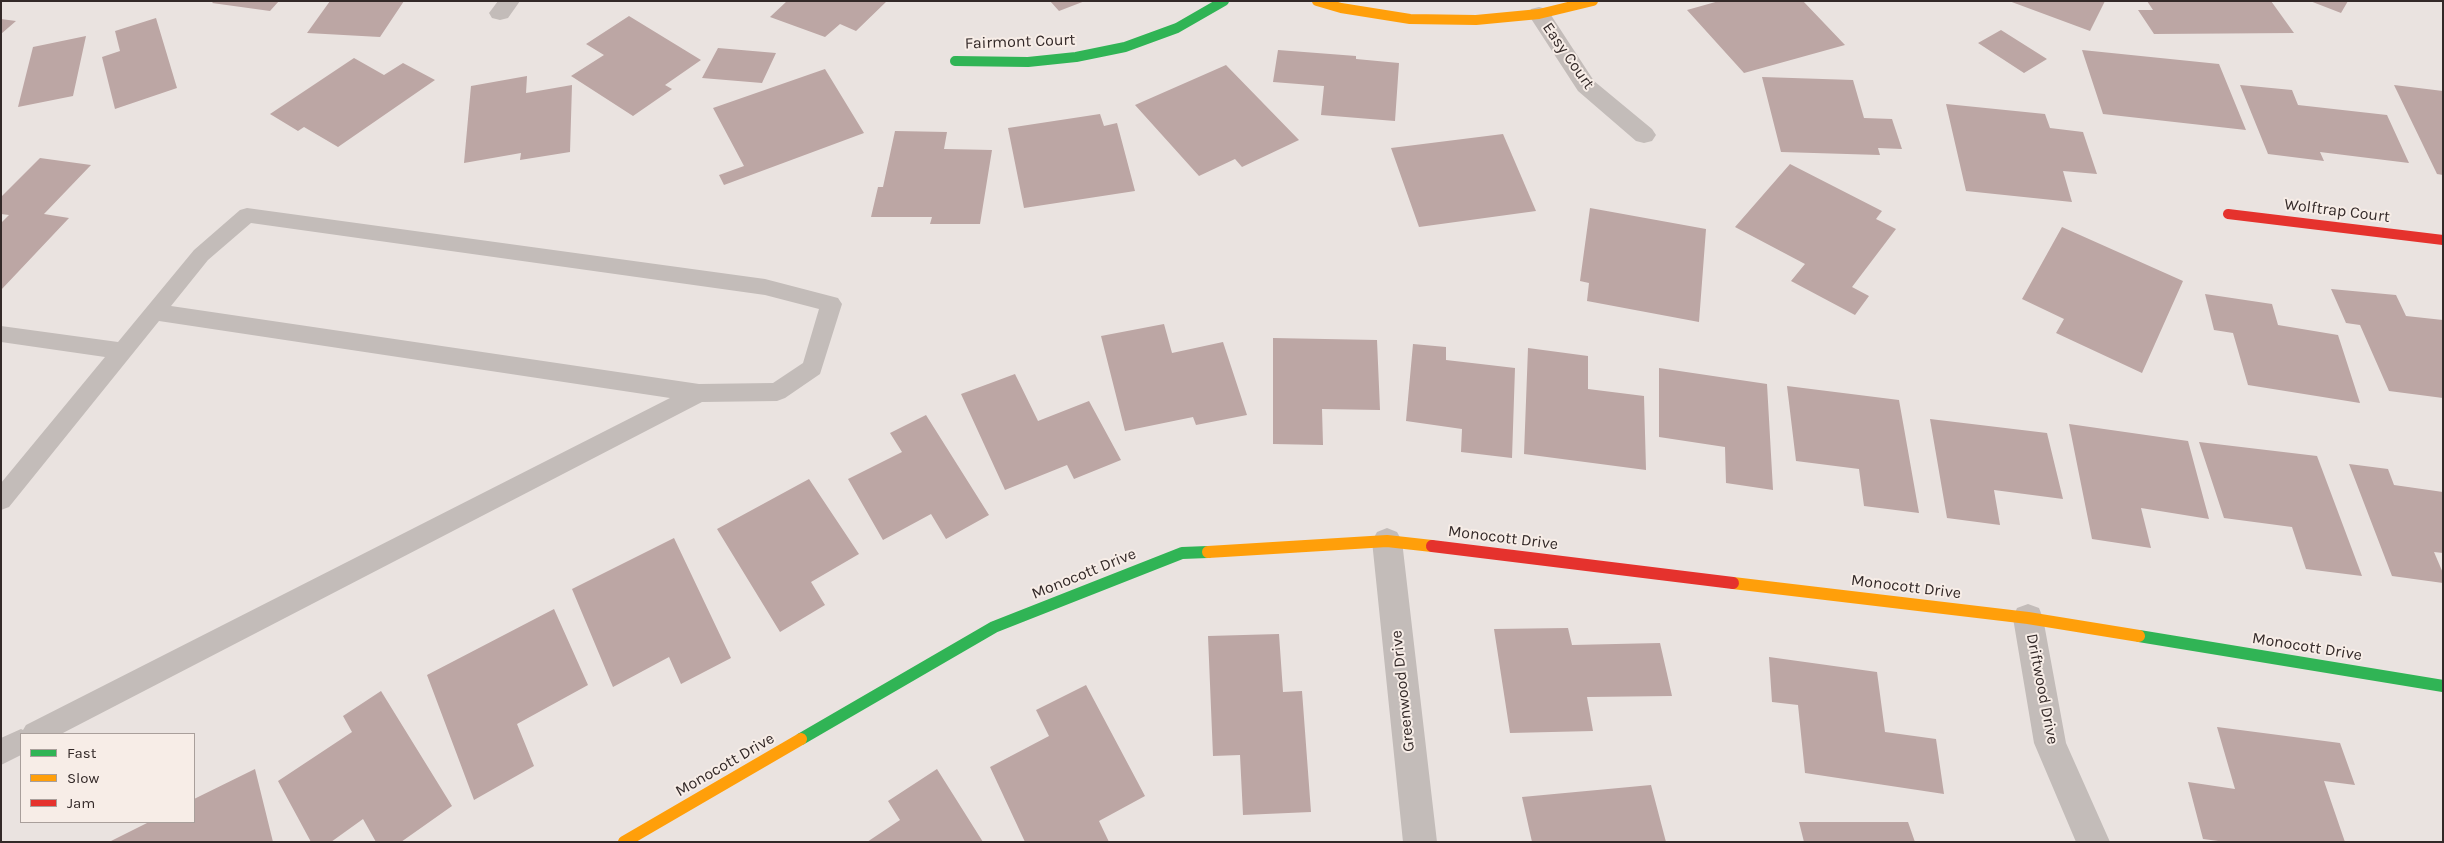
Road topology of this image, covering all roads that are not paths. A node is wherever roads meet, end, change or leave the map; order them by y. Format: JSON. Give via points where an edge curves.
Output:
{"nodes":[{"id":1,"x":1224,"y":1,"type":"edge"},
{"id":2,"x":1316,"y":1,"type":"edge"},
{"id":3,"x":1593,"y":1,"type":"edge"},
{"id":4,"x":1539,"y":14,"type":"junction"},
{"id":5,"x":956,"y":61,"type":"dead end"},
{"id":6,"x":1644,"y":135,"type":"dead end"},
{"id":7,"x":2228,"y":214,"type":"dead end"},
{"id":8,"x":2443,"y":240,"type":"edge"},
{"id":9,"x":154,"y":312,"type":"junction"},
{"id":10,"x":1,"y":334,"type":"edge"},
{"id":11,"x":122,"y":351,"type":"junction"},
{"id":12,"x":699,"y":393,"type":"junction"},
{"id":13,"x":1,"y":500,"type":"edge"},
{"id":14,"x":1387,"y":541,"type":"junction"},
{"id":15,"x":2028,"y":618,"type":"junction"},
{"id":16,"x":2443,"y":686,"type":"edge"},
{"id":17,"x":37,"y":733,"type":"edge"},
{"id":18,"x":20,"y":742,"type":"edge"},
{"id":19,"x":1,"y":752,"type":"edge"},
{"id":20,"x":624,"y":842,"type":"edge"},
{"id":21,"x":1420,"y":842,"type":"edge"},
{"id":22,"x":2093,"y":842,"type":"edge"}],
"edges":[{"from":1,"to":5,"type":"street","name":"Fairmont Court","via":[[1177,28],[1125,47],[1028,62]]},
{"from":2,"to":4,"type":"street","via":[[1410,19],[1476,20]]},
{"from":3,"to":4,"type":"street"},
{"from":4,"to":6,"type":"street","name":"Easy Court","via":[[1586,86]]},
{"from":7,"to":8,"type":"street","name":"Wolftrap Court"},
{"from":9,"to":11,"type":"lane"},
{"from":9,"to":12,"type":"lane"},
{"from":9,"to":12,"type":"lane","via":[[201,255],[247,215],[765,287],[831,304],[812,368],[784,388],[777,392]]},
{"from":10,"to":11,"type":"lane"},
{"from":11,"to":13,"type":"lane"},
{"from":12,"to":17,"type":"lane"},
{"from":14,"to":15,"type":"street","name":"Monocott Drive"},
{"from":14,"to":20,"type":"street","name":"Monocott Drive","via":[[1182,553],[994,627]]},
{"from":14,"to":21,"type":"street","name":"Greenwood Drive"},
{"from":15,"to":16,"type":"street","name":"Monocott Drive"},
{"from":15,"to":22,"type":"street","name":"Driftwood Drive","via":[[2050,743]]},
{"from":18,"to":19,"type":"lane"}]}
